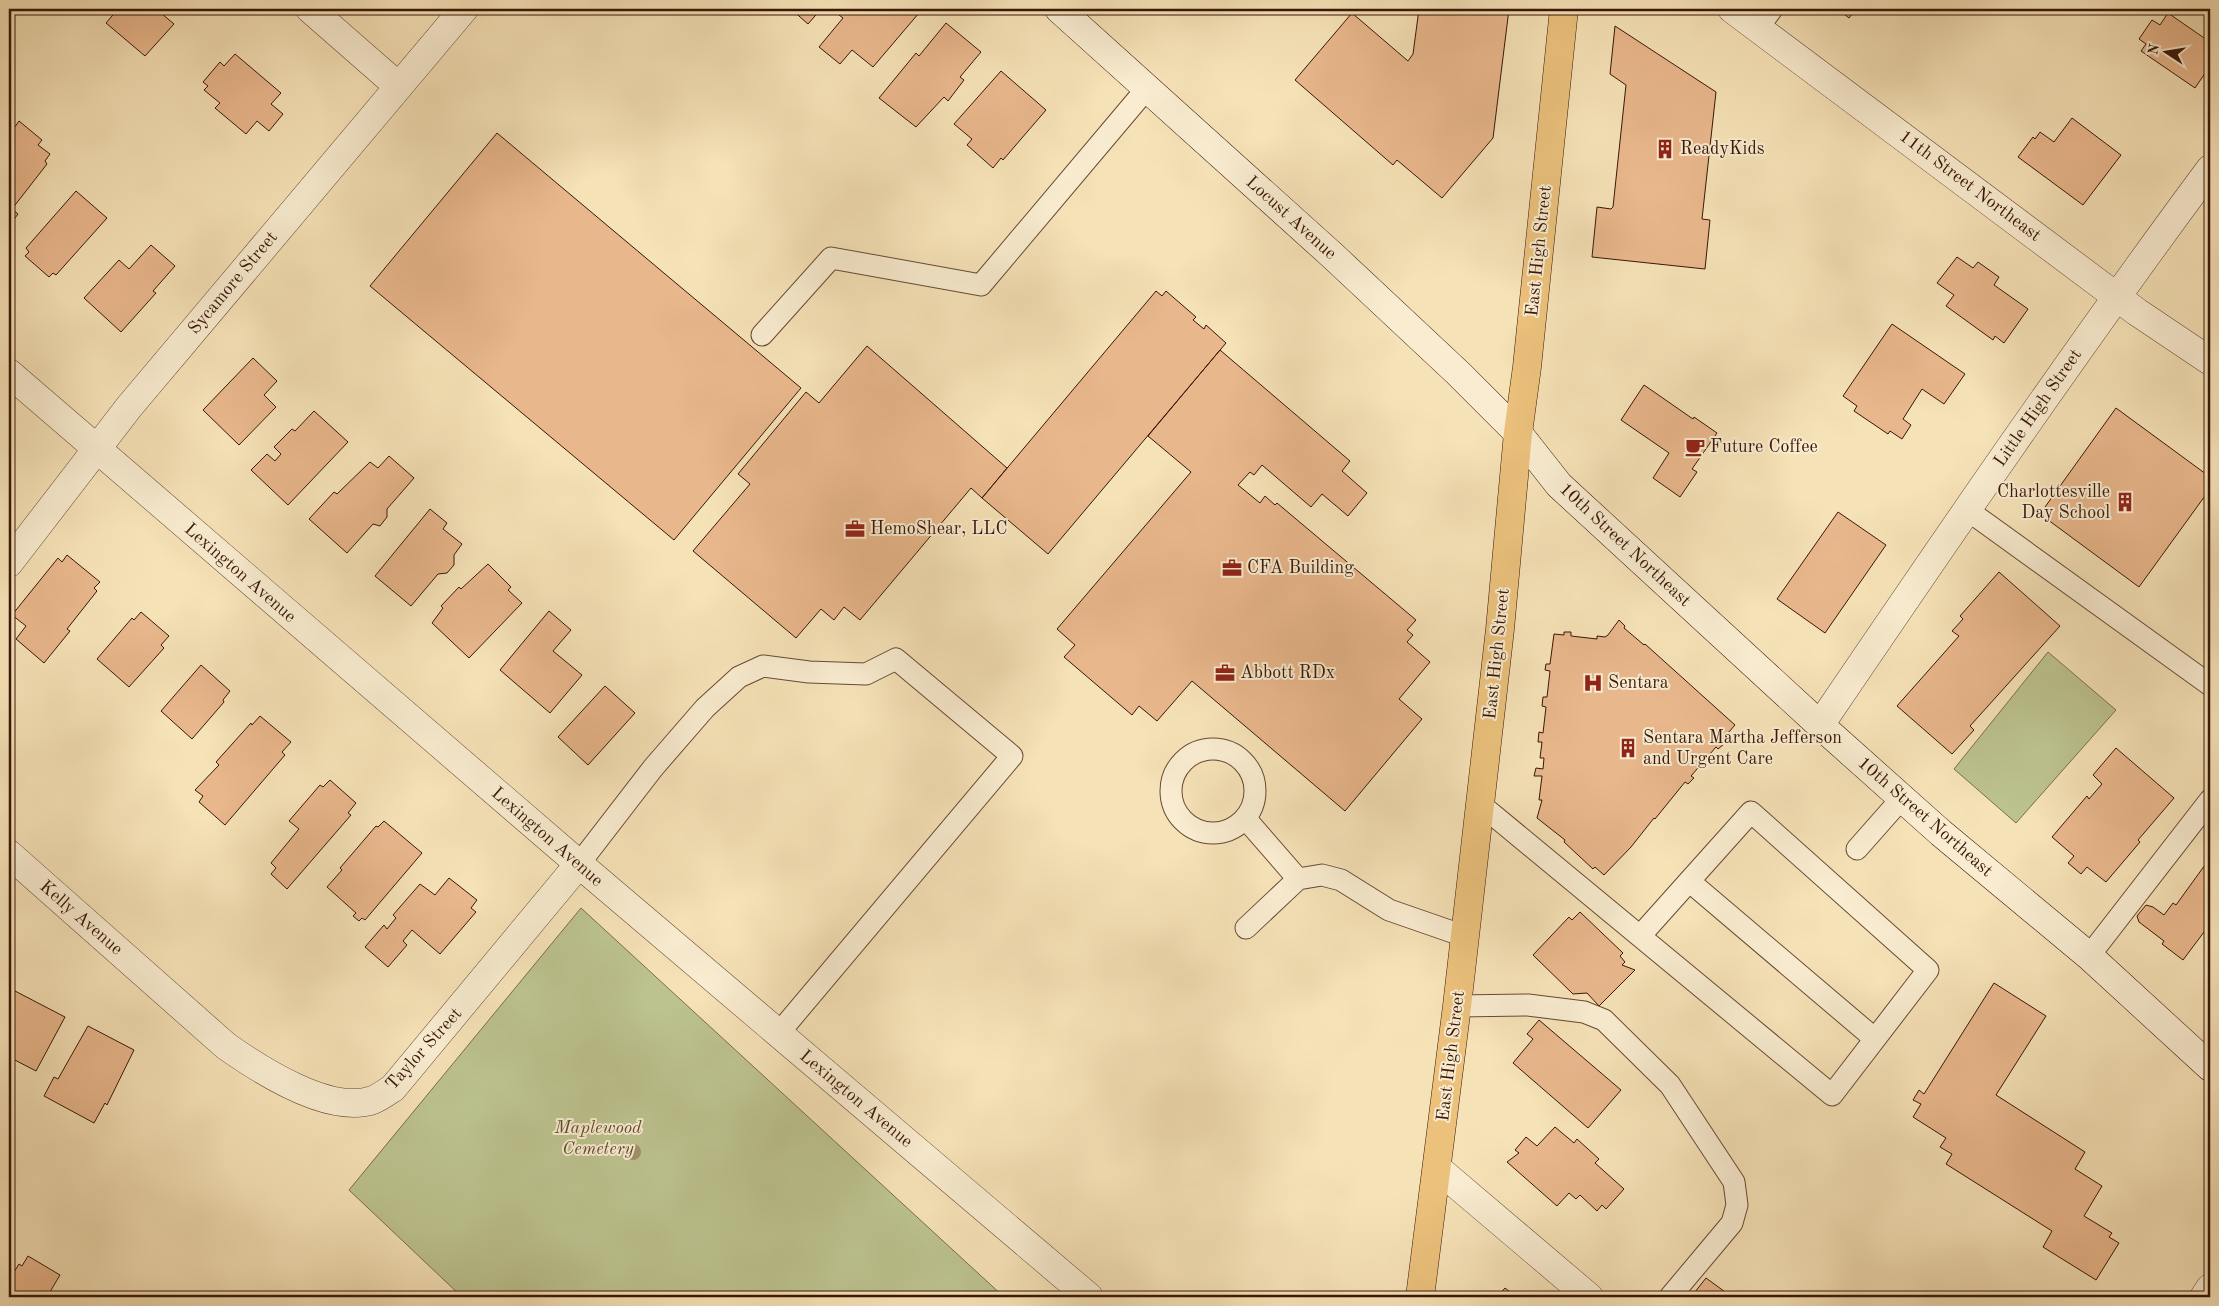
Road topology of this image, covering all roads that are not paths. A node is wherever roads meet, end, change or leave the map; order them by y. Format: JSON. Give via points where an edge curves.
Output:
{"nodes":[{"id":1,"x":310,"y":9,"type":"edge"},
{"id":2,"x":464,"y":9,"type":"edge"},
{"id":3,"x":1059,"y":9,"type":"edge"},
{"id":4,"x":1564,"y":9,"type":"edge"},
{"id":5,"x":1732,"y":9,"type":"edge"},
{"id":6,"x":1765,"y":18,"type":"edge"},
{"id":7,"x":398,"y":86,"type":"junction"},
{"id":8,"x":1148,"y":87,"type":"junction"},
{"id":9,"x":2210,"y":169,"type":"edge"},
{"id":10,"x":2117,"y":296,"type":"junction"},
{"id":11,"x":762,"y":335,"type":"dead end"},
{"id":12,"x":2210,"y":361,"type":"edge"},
{"id":13,"x":9,"y":373,"type":"edge"},
{"id":14,"x":1518,"y":433,"type":"junction"},
{"id":15,"x":97,"y":449,"type":"junction"},
{"id":16,"x":1966,"y":509,"type":"junction"},
{"id":17,"x":9,"y":563,"type":"edge"},
{"id":18,"x":2210,"y":686,"type":"edge"},
{"id":19,"x":1820,"y":725,"type":"junction"},
{"id":20,"x":1902,"y":798,"type":"junction"},
{"id":21,"x":2210,"y":800,"type":"edge"},
{"id":22,"x":1480,"y":804,"type":"junction"},
{"id":23,"x":1245,"y":818,"type":"dead end"},
{"id":24,"x":1857,"y":849,"type":"dead end"},
{"id":25,"x":9,"y":854,"type":"edge"},
{"id":26,"x":579,"y":864,"type":"junction"},
{"id":27,"x":1298,"y":879,"type":"junction"},
{"id":28,"x":1689,"y":881,"type":"junction"},
{"id":29,"x":1246,"y":928,"type":"dead end"},
{"id":30,"x":1464,"y":936,"type":"junction"},
{"id":31,"x":1640,"y":936,"type":"junction"},
{"id":32,"x":2089,"y":956,"type":"junction"},
{"id":33,"x":153,"y":982,"type":"joint"},
{"id":34,"x":1457,"y":1006,"type":"junction"},
{"id":35,"x":778,"y":1034,"type":"junction"},
{"id":36,"x":1875,"y":1040,"type":"junction"},
{"id":37,"x":2210,"y":1067,"type":"edge"},
{"id":38,"x":1437,"y":1168,"type":"junction"},
{"id":39,"x":2210,"y":1288,"type":"edge"},
{"id":40,"x":1089,"y":1297,"type":"edge"},
{"id":41,"x":1420,"y":1297,"type":"edge"},
{"id":42,"x":1589,"y":1297,"type":"edge"},
{"id":43,"x":1670,"y":1297,"type":"edge"},
{"id":44,"x":2204,"y":1297,"type":"edge"}],
"edges":[{"from":1,"to":7,"type":"street"},
{"from":2,"to":7,"type":"street","name":"Sycamore Street"},
{"from":3,"to":8,"type":"street","name":"Locust Avenue"},
{"from":4,"to":14,"type":"main road","name":"East High Street"},
{"from":5,"to":6,"type":"street","name":"11th Street Northeast"},
{"from":6,"to":10,"type":"street","name":"11th Street Northeast"},
{"from":7,"to":15,"type":"street","name":"Sycamore Street"},
{"from":8,"to":11,"type":"lane","via":[[981,285],[831,258]]},
{"from":8,"to":14,"type":"street","name":"Locust Avenue","via":[[1347,269]]},
{"from":9,"to":10,"type":"street","name":"Little High Street"},
{"from":10,"to":12,"type":"street","name":"11th Street Northeast"},
{"from":10,"to":16,"type":"street","name":"Little High Street"},
{"from":13,"to":15,"type":"street","name":"Lexington Avenue"},
{"from":14,"to":19,"type":"street","name":"10th Street Northeast","via":[[1559,485]]},
{"from":14,"to":22,"type":"main road","name":"East High Street"},
{"from":15,"to":17,"type":"street","name":"Sycamore Street"},
{"from":15,"to":26,"type":"street","name":"Lexington Avenue"},
{"from":16,"to":18,"type":"lane"},
{"from":16,"to":19,"type":"street","name":"Little High Street"},
{"from":19,"to":20,"type":"street","name":"10th Street Northeast"},
{"from":20,"to":24,"type":"lane"},
{"from":20,"to":32,"type":"street","name":"10th Street Northeast"},
{"from":21,"to":32,"type":"lane"},
{"from":22,"to":30,"type":"main road","name":"East High Street"},
{"from":22,"to":31,"type":"lane"},
{"from":23,"to":27,"type":"lane"},
{"from":25,"to":33,"type":"street","name":"Kelly Avenue"},
{"from":26,"to":33,"type":"street","name":"Taylor Street","via":[[394,1088],[373,1100],[345,1103],[300,1090],[257,1068],[226,1046]]},
{"from":26,"to":35,"type":"street","name":"Lexington Avenue"},
{"from":26,"to":35,"type":"lane","via":[[653,768],[705,708],[739,677],[764,666],[866,674],[896,659],[1012,756]]},
{"from":27,"to":29,"type":"lane"},
{"from":27,"to":30,"type":"lane","via":[[1322,875],[1341,880],[1389,910]]},
{"from":28,"to":31,"type":"lane"},
{"from":28,"to":36,"type":"lane"},
{"from":28,"to":36,"type":"lane","via":[[1751,812],[1928,970]]},
{"from":30,"to":34,"type":"main road","name":"East High Street"},
{"from":31,"to":36,"type":"lane","via":[[1832,1096]]},
{"from":32,"to":37,"type":"street","name":"10th Street Northeast"},
{"from":34,"to":38,"type":"main road","name":"East High Street"},
{"from":34,"to":43,"type":"lane","via":[[1528,1005],[1584,1012],[1604,1020],[1670,1085],[1734,1182],[1737,1205],[1732,1223]]},
{"from":35,"to":40,"type":"street","name":"Lexington Avenue"},
{"from":38,"to":41,"type":"main road","name":"East High Street"},
{"from":38,"to":42,"type":"street"},
{"from":39,"to":44,"type":"street"}]}
